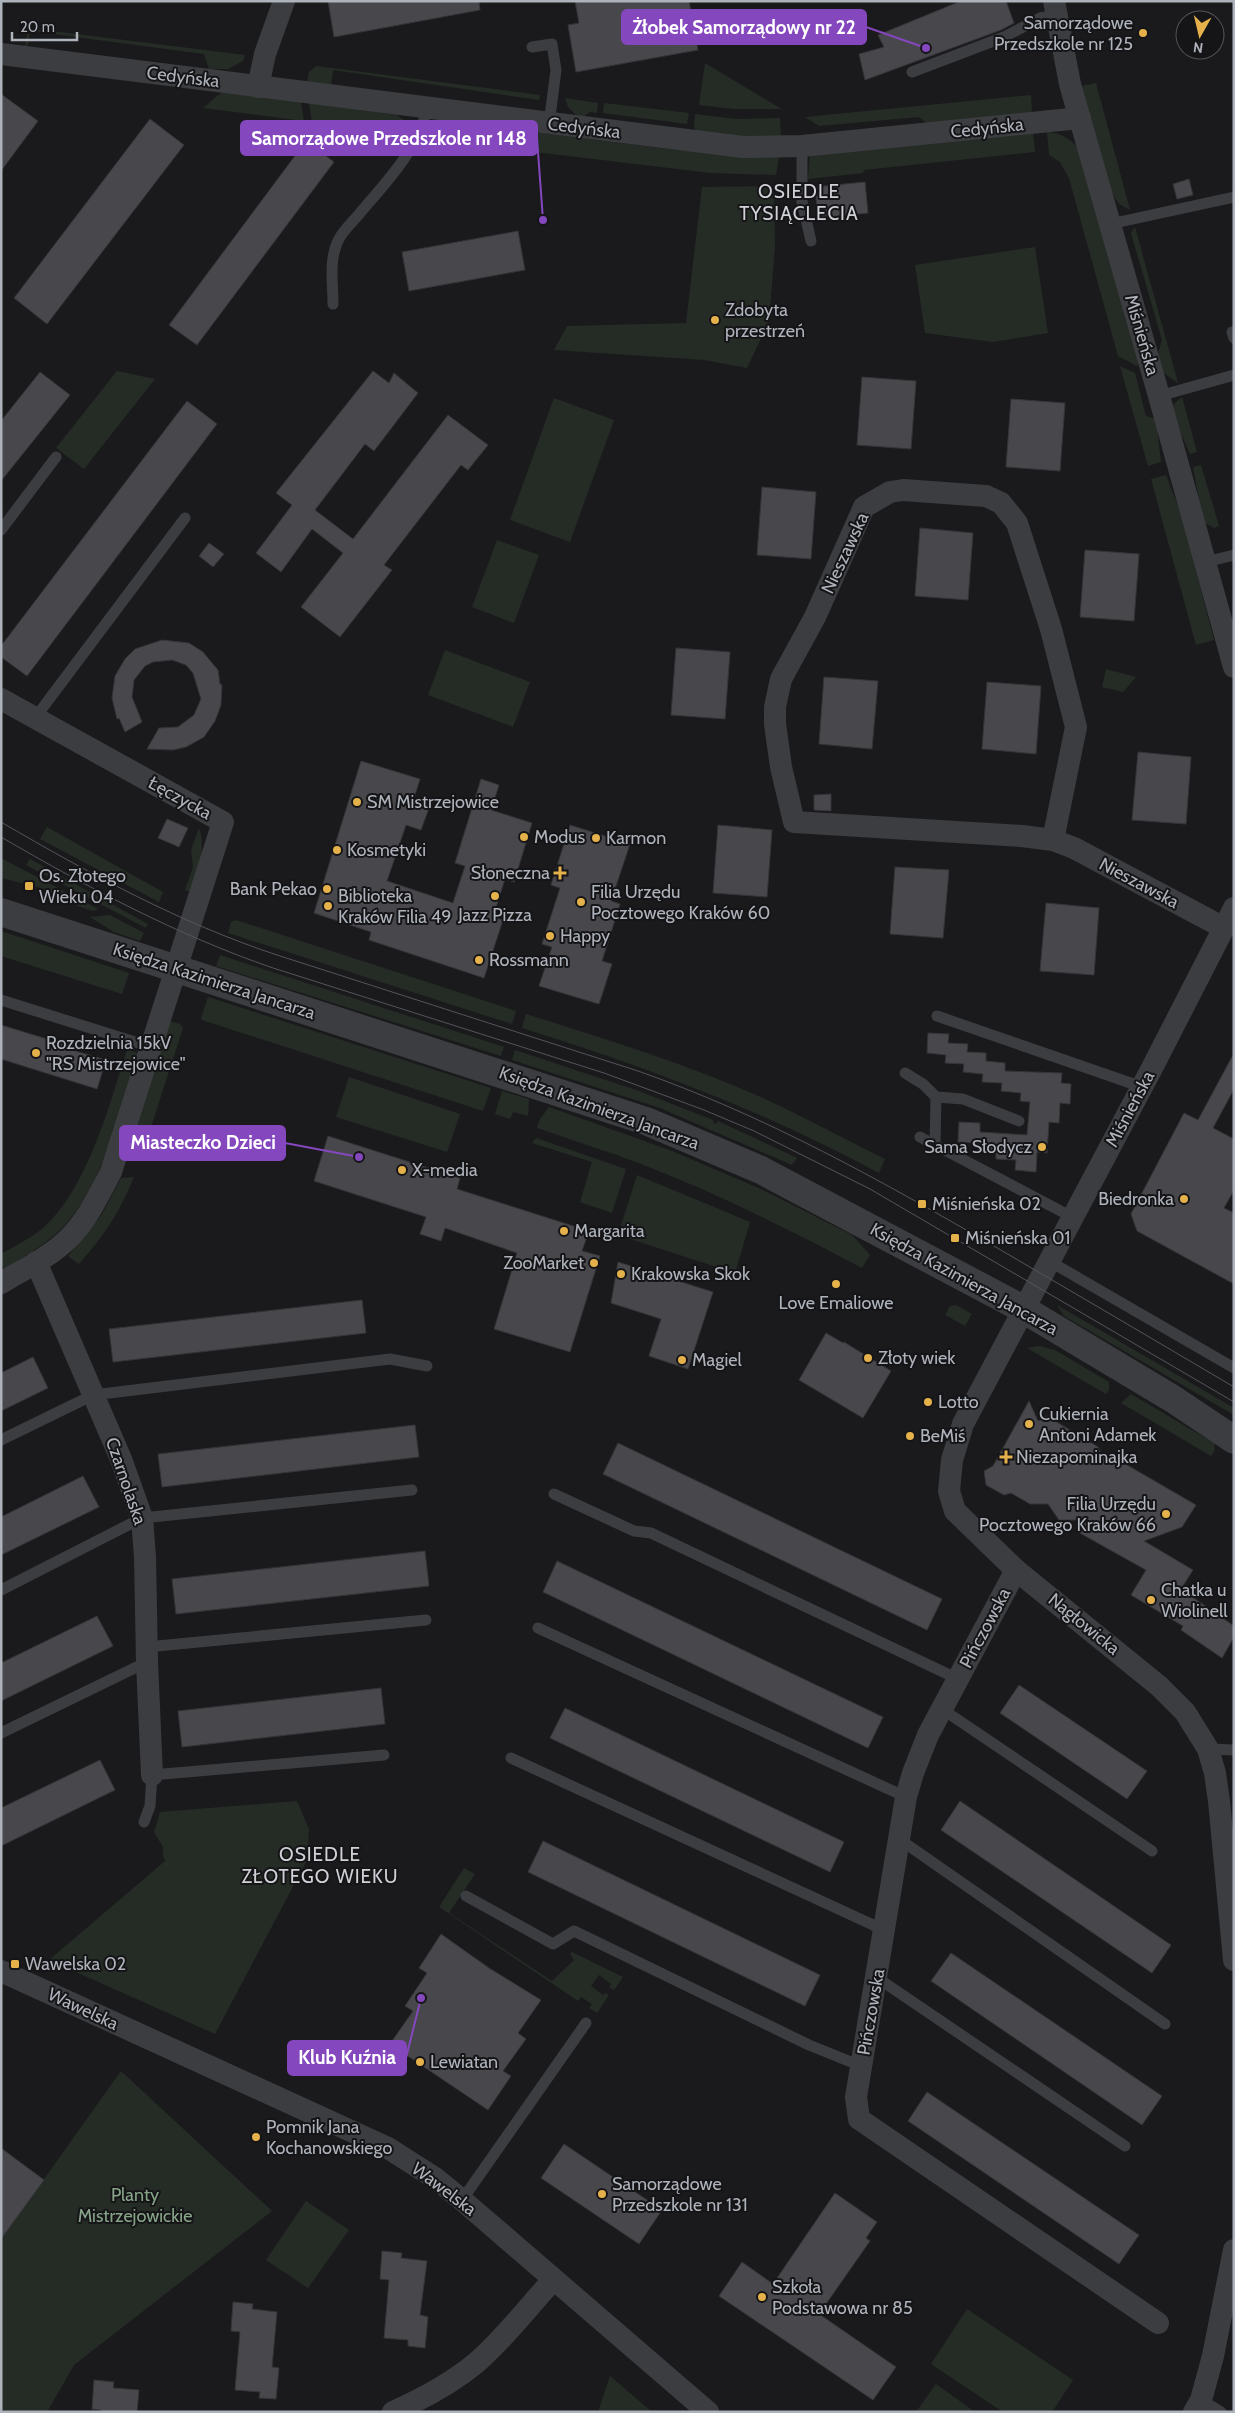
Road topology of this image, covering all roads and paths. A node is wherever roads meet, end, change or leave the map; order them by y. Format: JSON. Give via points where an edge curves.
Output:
{"nodes":[{"id":1,"x":284,"y":1,"type":"edge"},
{"id":2,"x":1055,"y":8,"type":"edge"},
{"id":3,"x":532,"y":47,"type":"dead end"},
{"id":4,"x":1,"y":54,"type":"edge"},
{"id":5,"x":912,"y":72,"type":"dead end"},
{"id":6,"x":258,"y":87,"type":"junction"},
{"id":7,"x":427,"y":108,"type":"junction"},
{"id":8,"x":1080,"y":118,"type":"junction"},
{"id":9,"x":549,"y":124,"type":"junction"},
{"id":10,"x":802,"y":146,"type":"junction"},
{"id":11,"x":1234,"y":197,"type":"edge"},
{"id":12,"x":1110,"y":224,"type":"junction"},
{"id":13,"x":811,"y":241,"type":"dead end"},
{"id":14,"x":333,"y":304,"type":"dead end"},
{"id":15,"x":1234,"y":375,"type":"edge"},
{"id":16,"x":1160,"y":396,"type":"junction"},
{"id":17,"x":56,"y":457,"type":"dead end"},
{"id":18,"x":185,"y":518,"type":"dead end"},
{"id":19,"x":1,"y":530,"type":"edge"},
{"id":20,"x":1234,"y":555,"type":"edge"},
{"id":21,"x":1205,"y":562,"type":"junction"},
{"id":22,"x":1234,"y":667,"type":"edge"},
{"id":23,"x":1,"y":699,"type":"edge"},
{"id":24,"x":35,"y":718,"type":"junction"},
{"id":25,"x":1052,"y":840,"type":"junction"},
{"id":26,"x":1234,"y":908,"type":"edge"},
{"id":27,"x":1,"y":912,"type":"edge"},
{"id":28,"x":1224,"y":928,"type":"junction"},
{"id":29,"x":176,"y":969,"type":"junction"},
{"id":30,"x":1,"y":1000,"type":"edge"},
{"id":31,"x":937,"y":1016,"type":"dead end"},
{"id":32,"x":151,"y":1047,"type":"junction"},
{"id":33,"x":904,"y":1073,"type":"dead end"},
{"id":34,"x":1142,"y":1086,"type":"junction"},
{"id":35,"x":936,"y":1097,"type":"junction"},
{"id":36,"x":1019,"y":1121,"type":"dead end"},
{"id":37,"x":920,"y":1137,"type":"dead end"},
{"id":38,"x":935,"y":1145,"type":"junction"},
{"id":39,"x":1072,"y":1217,"type":"junction"},
{"id":40,"x":1049,"y":1261,"type":"junction"},
{"id":41,"x":36,"y":1262,"type":"junction"},
{"id":42,"x":1,"y":1282,"type":"edge"},
{"id":43,"x":1023,"y":1309,"type":"junction"},
{"id":44,"x":427,"y":1366,"type":"dead end"},
{"id":45,"x":1234,"y":1368,"type":"edge"},
{"id":46,"x":92,"y":1395,"type":"junction"},
{"id":47,"x":1,"y":1440,"type":"edge"},
{"id":48,"x":1234,"y":1440,"type":"edge"},
{"id":49,"x":412,"y":1490,"type":"dead end"},
{"id":50,"x":554,"y":1494,"type":"dead end"},
{"id":51,"x":142,"y":1518,"type":"junction"},
{"id":52,"x":1016,"y":1570,"type":"junction"},
{"id":53,"x":1,"y":1590,"type":"edge"},
{"id":54,"x":426,"y":1620,"type":"dead end"},
{"id":55,"x":538,"y":1628,"type":"dead end"},
{"id":56,"x":147,"y":1655,"type":"junction"},
{"id":57,"x":958,"y":1679,"type":"junction"},
{"id":58,"x":942,"y":1709,"type":"junction"},
{"id":59,"x":1,"y":1733,"type":"edge"},
{"id":60,"x":1208,"y":1749,"type":"junction"},
{"id":61,"x":1234,"y":1750,"type":"edge"},
{"id":62,"x":384,"y":1755,"type":"dead end"},
{"id":63,"x":511,"y":1758,"type":"dead end"},
{"id":64,"x":152,"y":1775,"type":"junction"},
{"id":65,"x":906,"y":1797,"type":"junction"},
{"id":66,"x":144,"y":1822,"type":"dead end"},
{"id":67,"x":899,"y":1839,"type":"junction"},
{"id":68,"x":1152,"y":1851,"type":"dead end"},
{"id":69,"x":466,"y":1896,"type":"dead end"},
{"id":70,"x":884,"y":1930,"type":"junction"},
{"id":71,"x":1234,"y":1960,"type":"edge"},
{"id":72,"x":1,"y":1971,"type":"edge"},
{"id":73,"x":876,"y":1977,"type":"junction"},
{"id":74,"x":586,"y":2023,"type":"dead end"},
{"id":75,"x":1165,"y":2024,"type":"dead end"},
{"id":76,"x":861,"y":2066,"type":"junction"},
{"id":77,"x":1125,"y":2146,"type":"dead end"},
{"id":78,"x":462,"y":2200,"type":"junction"},
{"id":79,"x":1234,"y":2250,"type":"edge"},
{"id":80,"x":553,"y":2280,"type":"junction"},
{"id":81,"x":1158,"y":2323,"type":"dead end"},
{"id":82,"x":1198,"y":2406,"type":"edge"},
{"id":83,"x":393,"y":2412,"type":"edge"},
{"id":84,"x":708,"y":2412,"type":"edge"},
{"id":85,"x":1221,"y":2412,"type":"edge"}],
"edges":[{"from":1,"to":6,"type":"street","via":[[264,54]]},
{"from":2,"to":5,"type":"lane","via":[[1004,37]]},
{"from":2,"to":8,"type":"street","name":"Miśnieńska"},
{"from":3,"to":9,"type":"lane","via":[[552,44],[556,70]]},
{"from":4,"to":6,"type":"street","name":"Cedyńska"},
{"from":6,"to":7,"type":"street","name":"Cedyńska"},
{"from":7,"to":9,"type":"street","name":"Cedyńska"},
{"from":7,"to":14,"type":"lane","via":[[416,141],[337,242],[332,263]]},
{"from":8,"to":10,"type":"street","name":"Cedyńska"},
{"from":8,"to":12,"type":"street","name":"Miśnieńska"},
{"from":9,"to":10,"type":"street","name":"Cedyńska","via":[[726,146]]},
{"from":10,"to":13,"type":"lane","via":[[802,202]]},
{"from":11,"to":12,"type":"lane"},
{"from":12,"to":16,"type":"street","name":"Miśnieńska"},
{"from":15,"to":16,"type":"lane"},
{"from":16,"to":21,"type":"street","name":"Miśnieńska"},
{"from":17,"to":19,"type":"lane"},
{"from":18,"to":24,"type":"lane"},
{"from":20,"to":21,"type":"lane"},
{"from":21,"to":22,"type":"street","name":"Miśnieńska"},
{"from":23,"to":24,"type":"street","name":"Łęczycka"},
{"from":24,"to":29,"type":"street","name":"Łęczycka","via":[[223,822]]},
{"from":25,"to":25,"type":"street","name":"Nieszawska","via":[[1076,727],[1051,629],[1017,523],[1002,503],[986,496],[903,490],[890,492],[864,507],[815,617],[781,679],[775,707],[776,724],[781,767],[794,822]]},
{"from":25,"to":28,"type":"street","name":"Nieszawska","via":[[1074,848]]},
{"from":26,"to":28,"type":"street","name":"Miśnieńska"},
{"from":27,"to":29,"type":"street","name":"Księdza Kazimierza Jancarza"},
{"from":28,"to":34,"type":"street","name":"Miśnieńska"},
{"from":29,"to":32,"type":"street"},
{"from":29,"to":43,"type":"street","name":"Księdza Kazimierza Jancarza","via":[[646,1121],[761,1170]]},
{"from":30,"to":32,"type":"lane"},
{"from":31,"to":34,"type":"lane"},
{"from":32,"to":41,"type":"street","via":[[111,1172],[79,1227],[55,1250]]},
{"from":33,"to":35,"type":"lane","via":[[923,1084]]},
{"from":34,"to":39,"type":"street","name":"Miśnieńska"},
{"from":35,"to":36,"type":"lane","via":[[963,1099]]},
{"from":35,"to":38,"type":"lane"},
{"from":37,"to":38,"type":"lane"},
{"from":38,"to":39,"type":"lane"},
{"from":39,"to":40,"type":"street","name":"Miśnieńska"},
{"from":40,"to":43,"type":"street","name":"Miśnieńska"},
{"from":40,"to":45,"type":"lane"},
{"from":41,"to":42,"type":"street"},
{"from":41,"to":46,"type":"street","name":"Czarnolaska"},
{"from":43,"to":48,"type":"street","name":"Księdza Kazimierza Jancarza","via":[[1173,1399]]},
{"from":43,"to":52,"type":"street","name":"Nagłowicka","via":[[962,1424],[952,1460],[949,1491],[955,1511]]},
{"from":44,"to":46,"type":"lane","via":[[390,1359]]},
{"from":46,"to":47,"type":"lane"},
{"from":46,"to":51,"type":"street","name":"Czarnolaska","via":[[121,1459]]},
{"from":49,"to":51,"type":"lane"},
{"from":50,"to":57,"type":"lane","via":[[634,1531],[651,1533]]},
{"from":51,"to":53,"type":"lane"},
{"from":51,"to":56,"type":"street","name":"Czarnolaska"},
{"from":52,"to":57,"type":"street","name":"Pińczowska"},
{"from":52,"to":60,"type":"street","name":"Nagłowicka","via":[[1159,1686],[1185,1712]]},
{"from":54,"to":56,"type":"lane"},
{"from":55,"to":65,"type":"lane"},
{"from":56,"to":59,"type":"lane"},
{"from":56,"to":64,"type":"street","name":"Czarnolaska"},
{"from":57,"to":58,"type":"street","name":"Pińczowska"},
{"from":58,"to":65,"type":"street","name":"Pińczowska","via":[[913,1772]]},
{"from":58,"to":68,"type":"lane"},
{"from":60,"to":61,"type":"lane"},
{"from":60,"to":71,"type":"street","name":"Nagłowicka","via":[[1218,1792]]},
{"from":62,"to":64,"type":"lane"},
{"from":63,"to":70,"type":"lane"},
{"from":64,"to":66,"type":"lane","via":[[150,1806]]},
{"from":65,"to":67,"type":"street","name":"Pińczowska"},
{"from":67,"to":70,"type":"street","name":"Pińczowska"},
{"from":67,"to":75,"type":"lane"},
{"from":69,"to":76,"type":"lane","via":[[553,1944],[574,1931],[809,2045]]},
{"from":70,"to":73,"type":"street","name":"Pińczowska"},
{"from":72,"to":78,"type":"street","name":"Wawelska","via":[[388,2148]]},
{"from":73,"to":76,"type":"street","name":"Pińczowska"},
{"from":73,"to":77,"type":"lane"},
{"from":74,"to":78,"type":"lane"},
{"from":76,"to":81,"type":"street","name":"Pińczowska","via":[[856,2097],[860,2119]]},
{"from":78,"to":80,"type":"street","name":"Wawelska"},
{"from":79,"to":82,"type":"street"},
{"from":80,"to":83,"type":"street","via":[[476,2363]]},
{"from":80,"to":84,"type":"street","name":"Wawelska"},
{"from":82,"to":85,"type":"lane"}]}
